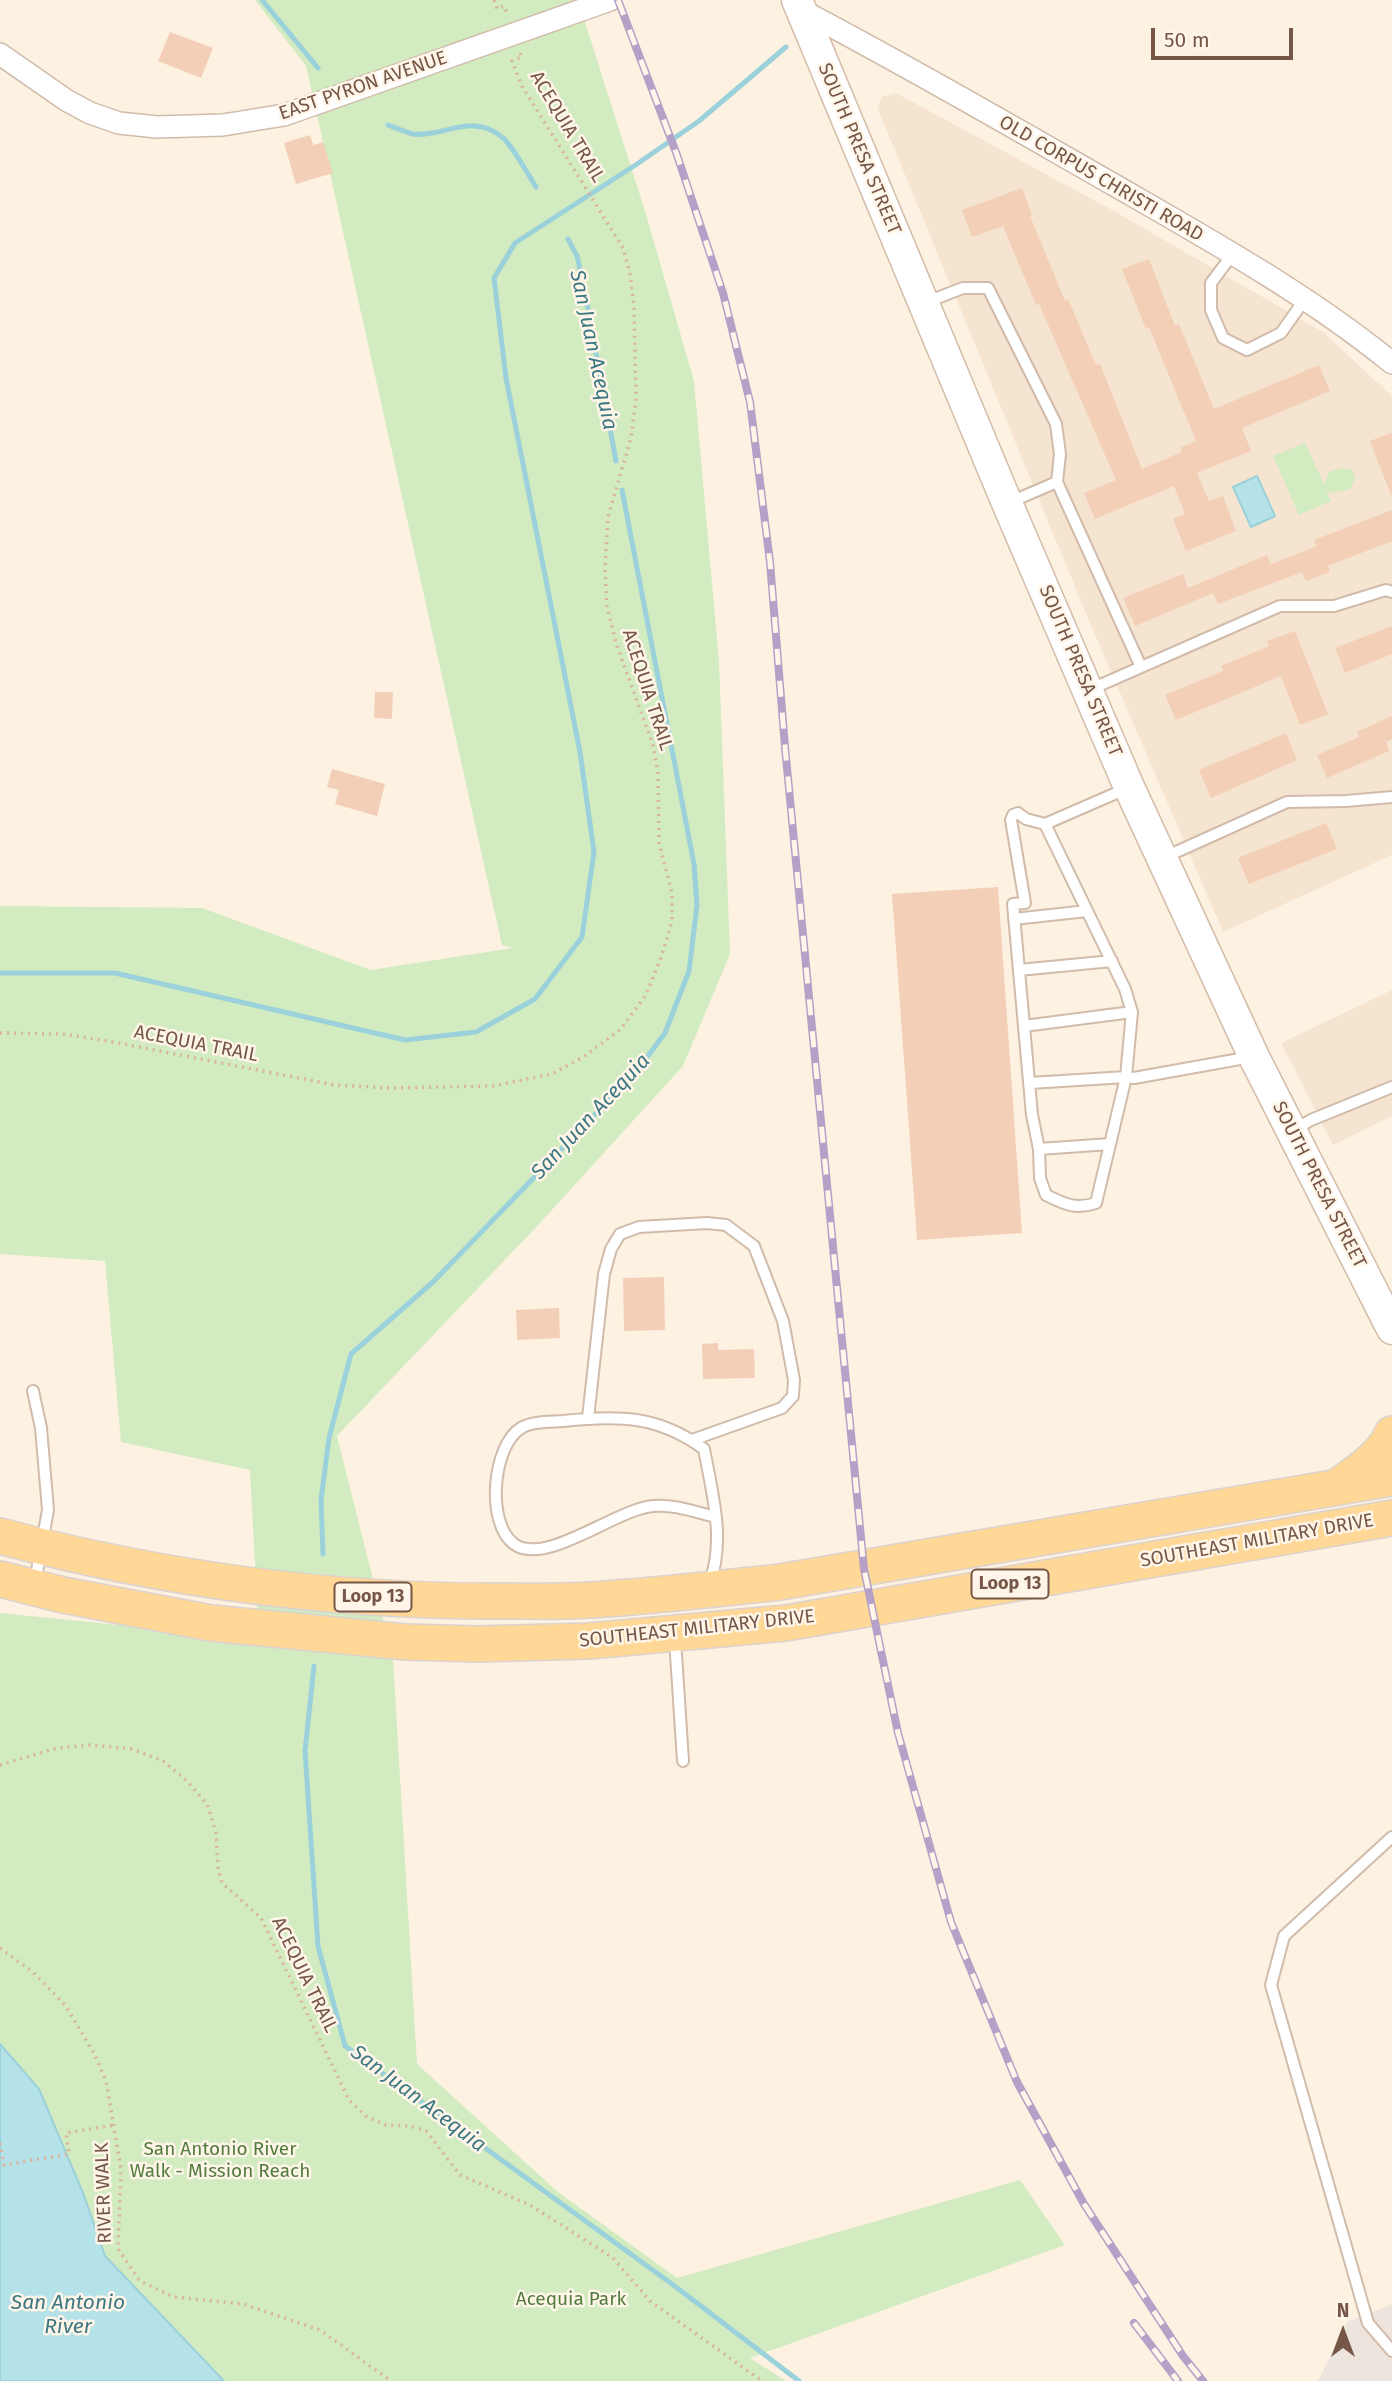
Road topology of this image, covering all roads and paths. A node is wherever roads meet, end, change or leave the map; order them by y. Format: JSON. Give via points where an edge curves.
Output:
{"nodes":[{"id":1,"x":494,"y":0,"type":"edge"},
{"id":2,"x":610,"y":0,"type":"edge"},
{"id":3,"x":799,"y":5,"type":"edge"},
{"id":4,"x":510,"y":25,"type":"dead end"},
{"id":5,"x":519,"y":50,"type":"dead end"},
{"id":6,"x":0,"y":54,"type":"edge"},
{"id":7,"x":1232,"y":255,"type":"junction"},
{"id":8,"x":1305,"y":299,"type":"junction"},
{"id":9,"x":924,"y":303,"type":"junction"},
{"id":10,"x":1392,"y":363,"type":"edge"},
{"id":11,"x":1057,"y":482,"type":"junction"},
{"id":12,"x":1007,"y":503,"type":"junction"},
{"id":13,"x":1392,"y":592,"type":"edge"},
{"id":14,"x":1141,"y":667,"type":"junction"},
{"id":15,"x":1089,"y":690,"type":"junction"},
{"id":16,"x":1129,"y":787,"type":"junction"},
{"id":17,"x":1392,"y":797,"type":"edge"},
{"id":18,"x":1045,"y":824,"type":"junction"},
{"id":19,"x":1163,"y":858,"type":"junction"},
{"id":20,"x":1087,"y":911,"type":"junction"},
{"id":21,"x":1014,"y":919,"type":"junction"},
{"id":22,"x":1112,"y":961,"type":"junction"},
{"id":23,"x":1019,"y":970,"type":"junction"},
{"id":24,"x":1132,"y":1012,"type":"junction"},
{"id":25,"x":1024,"y":1026,"type":"junction"},
{"id":26,"x":0,"y":1033,"type":"edge"},
{"id":27,"x":1254,"y":1057,"type":"junction"},
{"id":28,"x":1126,"y":1077,"type":"junction"},
{"id":29,"x":1030,"y":1083,"type":"junction"},
{"id":30,"x":1392,"y":1087,"type":"edge"},
{"id":31,"x":1292,"y":1131,"type":"junction"},
{"id":32,"x":1110,"y":1144,"type":"junction"},
{"id":33,"x":1039,"y":1149,"type":"junction"},
{"id":34,"x":1392,"y":1329,"type":"edge"},
{"id":35,"x":33,"y":1391,"type":"dead end"},
{"id":36,"x":588,"y":1418,"type":"junction"},
{"id":37,"x":1392,"y":1434,"type":"edge"},
{"id":38,"x":692,"y":1440,"type":"junction"},
{"id":39,"x":1392,"y":1478,"type":"edge"},
{"id":40,"x":1338,"y":1486,"type":"junction"},
{"id":41,"x":716,"y":1517,"type":"junction"},
{"id":42,"x":1392,"y":1518,"type":"edge"},
{"id":43,"x":1332,"y":1528,"type":"junction"},
{"id":44,"x":1392,"y":1534,"type":"edge"},
{"id":45,"x":0,"y":1536,"type":"edge"},
{"id":46,"x":43,"y":1548,"type":"junction"},
{"id":47,"x":0,"y":1579,"type":"edge"},
{"id":48,"x":33,"y":1588,"type":"junction"},
{"id":49,"x":707,"y":1590,"type":"junction"},
{"id":50,"x":710,"y":1630,"type":"junction"},
{"id":51,"x":675,"y":1633,"type":"junction"},
{"id":52,"x":683,"y":1761,"type":"dead end"},
{"id":53,"x":0,"y":1765,"type":"edge"},
{"id":54,"x":1392,"y":1837,"type":"edge"},
{"id":55,"x":0,"y":1948,"type":"edge"},
{"id":56,"x":115,"y":2125,"type":"junction"},
{"id":57,"x":0,"y":2143,"type":"edge"},
{"id":58,"x":1392,"y":2351,"type":"edge"},
{"id":59,"x":391,"y":2381,"type":"edge"},
{"id":60,"x":762,"y":2381,"type":"edge"}],
"edges":[{"from":1,"to":4,"type":"path","via":[[497,9],[505,6]]},
{"from":2,"to":6,"type":"street","name":"EAST PYRON AVENUE","via":[[284,115],[223,125],[157,127],[99,117]]},
{"from":3,"to":7,"type":"street","name":"OLD CORPUS CHRISTI ROAD"},
{"from":3,"to":9,"type":"main road","name":"SOUTH PRESA STREET"},
{"from":5,"to":26,"type":"path","name":"ACEQUIA TRAIL","via":[[522,57],[512,61],[522,86],[623,247],[630,273],[636,398],[631,438],[608,517],[605,568],[607,606],[616,643],[653,745],[659,844],[672,894],[672,921],[646,995],[620,1030],[583,1057],[552,1074],[493,1086],[335,1085],[108,1041],[62,1034]]},
{"from":7,"to":8,"type":"street","name":"OLD CORPUS CHRISTI ROAD"},
{"from":7,"to":8,"type":"lane","via":[[1211,283],[1211,310],[1223,338],[1247,350],[1281,333]]},
{"from":8,"to":10,"type":"street","name":"OLD CORPUS CHRISTI ROAD"},
{"from":9,"to":11,"type":"lane","via":[[963,288],[988,288],[1055,424],[1060,454]]},
{"from":9,"to":12,"type":"main road","name":"SOUTH PRESA STREET"},
{"from":11,"to":12,"type":"lane"},
{"from":11,"to":14,"type":"lane"},
{"from":12,"to":15,"type":"main road","name":"SOUTH PRESA STREET"},
{"from":13,"to":14,"type":"lane","via":[[1334,606],[1280,607]]},
{"from":14,"to":15,"type":"lane"},
{"from":15,"to":16,"type":"main road","name":"SOUTH PRESA STREET"},
{"from":16,"to":18,"type":"lane"},
{"from":16,"to":19,"type":"main road","name":"SOUTH PRESA STREET"},
{"from":17,"to":19,"type":"lane","via":[[1287,802]]},
{"from":18,"to":20,"type":"lane"},
{"from":18,"to":21,"type":"lane","via":[[1018,813],[1011,820],[1025,903],[1013,904]]},
{"from":19,"to":27,"type":"main road","name":"SOUTH PRESA STREET"},
{"from":20,"to":21,"type":"lane"},
{"from":20,"to":22,"type":"lane"},
{"from":21,"to":23,"type":"lane"},
{"from":22,"to":23,"type":"lane"},
{"from":22,"to":24,"type":"lane"},
{"from":23,"to":25,"type":"lane"},
{"from":24,"to":25,"type":"lane"},
{"from":24,"to":28,"type":"lane"},
{"from":25,"to":29,"type":"lane"},
{"from":27,"to":28,"type":"lane"},
{"from":27,"to":31,"type":"main road","name":"SOUTH PRESA STREET"},
{"from":28,"to":29,"type":"lane"},
{"from":28,"to":32,"type":"lane"},
{"from":29,"to":33,"type":"lane"},
{"from":30,"to":31,"type":"lane"},
{"from":31,"to":34,"type":"main road","name":"SOUTH PRESA STREET"},
{"from":32,"to":33,"type":"lane"},
{"from":32,"to":33,"type":"lane","via":[[1096,1203],[1076,1208],[1046,1195]]},
{"from":35,"to":46,"type":"lane","via":[[48,1510]]},
{"from":36,"to":38,"type":"lane","via":[[633,1418]]},
{"from":36,"to":38,"type":"lane","via":[[604,1274],[620,1234],[639,1227],[726,1225],[754,1246],[783,1321],[793,1396],[782,1408]]},
{"from":36,"to":41,"type":"lane","via":[[527,1426],[509,1441],[501,1461],[496,1501],[499,1525],[511,1542],[528,1550],[543,1549],[629,1511],[653,1506]]},
{"from":37,"to":40,"type":"main road","via":[[1372,1461]]},
{"from":38,"to":41,"type":"lane","via":[[704,1449]]},
{"from":39,"to":40,"type":"main road","name":"SOUTHEAST MILITARY DRIVE","number":"Loop 13"},
{"from":40,"to":49,"type":"main road","name":"SOUTHEAST MILITARY DRIVE","number":"Loop 13","via":[[864,1569]]},
{"from":41,"to":49,"type":"lane","via":[[716,1567]]},
{"from":42,"to":43,"type":"main road","name":"SOUTHEAST MILITARY DRIVE","number":"Loop 13"},
{"from":43,"to":44,"type":"main road"},
{"from":43,"to":50,"type":"main road","name":"SOUTHEAST MILITARY DRIVE","number":"Loop 13","via":[[786,1623]]},
{"from":45,"to":46,"type":"main road","name":"SOUTHEAST MILITARY DRIVE","number":"Loop 13"},
{"from":46,"to":48,"type":"lane"},
{"from":46,"to":49,"type":"main road","name":"SOUTHEAST MILITARY DRIVE","number":"Loop 13","via":[[217,1583],[354,1596],[587,1600]]},
{"from":47,"to":48,"type":"main road","name":"SOUTHEAST MILITARY DRIVE","number":"Loop 13"},
{"from":48,"to":51,"type":"main road","name":"SOUTHEAST MILITARY DRIVE","number":"Loop 13","via":[[211,1623],[406,1642],[575,1642]]},
{"from":49,"to":50,"type":"main road"},
{"from":50,"to":51,"type":"main road","name":"SOUTHEAST MILITARY DRIVE","number":"Loop 13"},
{"from":51,"to":52,"type":"lane"},
{"from":53,"to":60,"type":"path","name":"ACEQUIA TRAIL","via":[[57,1748],[90,1745],[132,1749],[163,1760],[206,1804],[216,1832],[222,1883],[261,1918],[349,2100],[376,2121],[426,2131],[460,2175],[530,2205],[613,2258],[650,2301]]},
{"from":54,"to":58,"type":"lane","via":[[1284,1936],[1271,1984],[1367,2323]]},
{"from":55,"to":56,"type":"path","name":"RIVER WALK","via":[[33,1972],[65,2005],[106,2081]]},
{"from":56,"to":57,"type":"path","via":[[66,2133],[69,2154],[4,2165]]},
{"from":56,"to":59,"type":"path","name":"RIVER WALK","via":[[121,2169],[118,2249],[139,2281],[174,2297],[243,2304],[320,2330]]}]}
